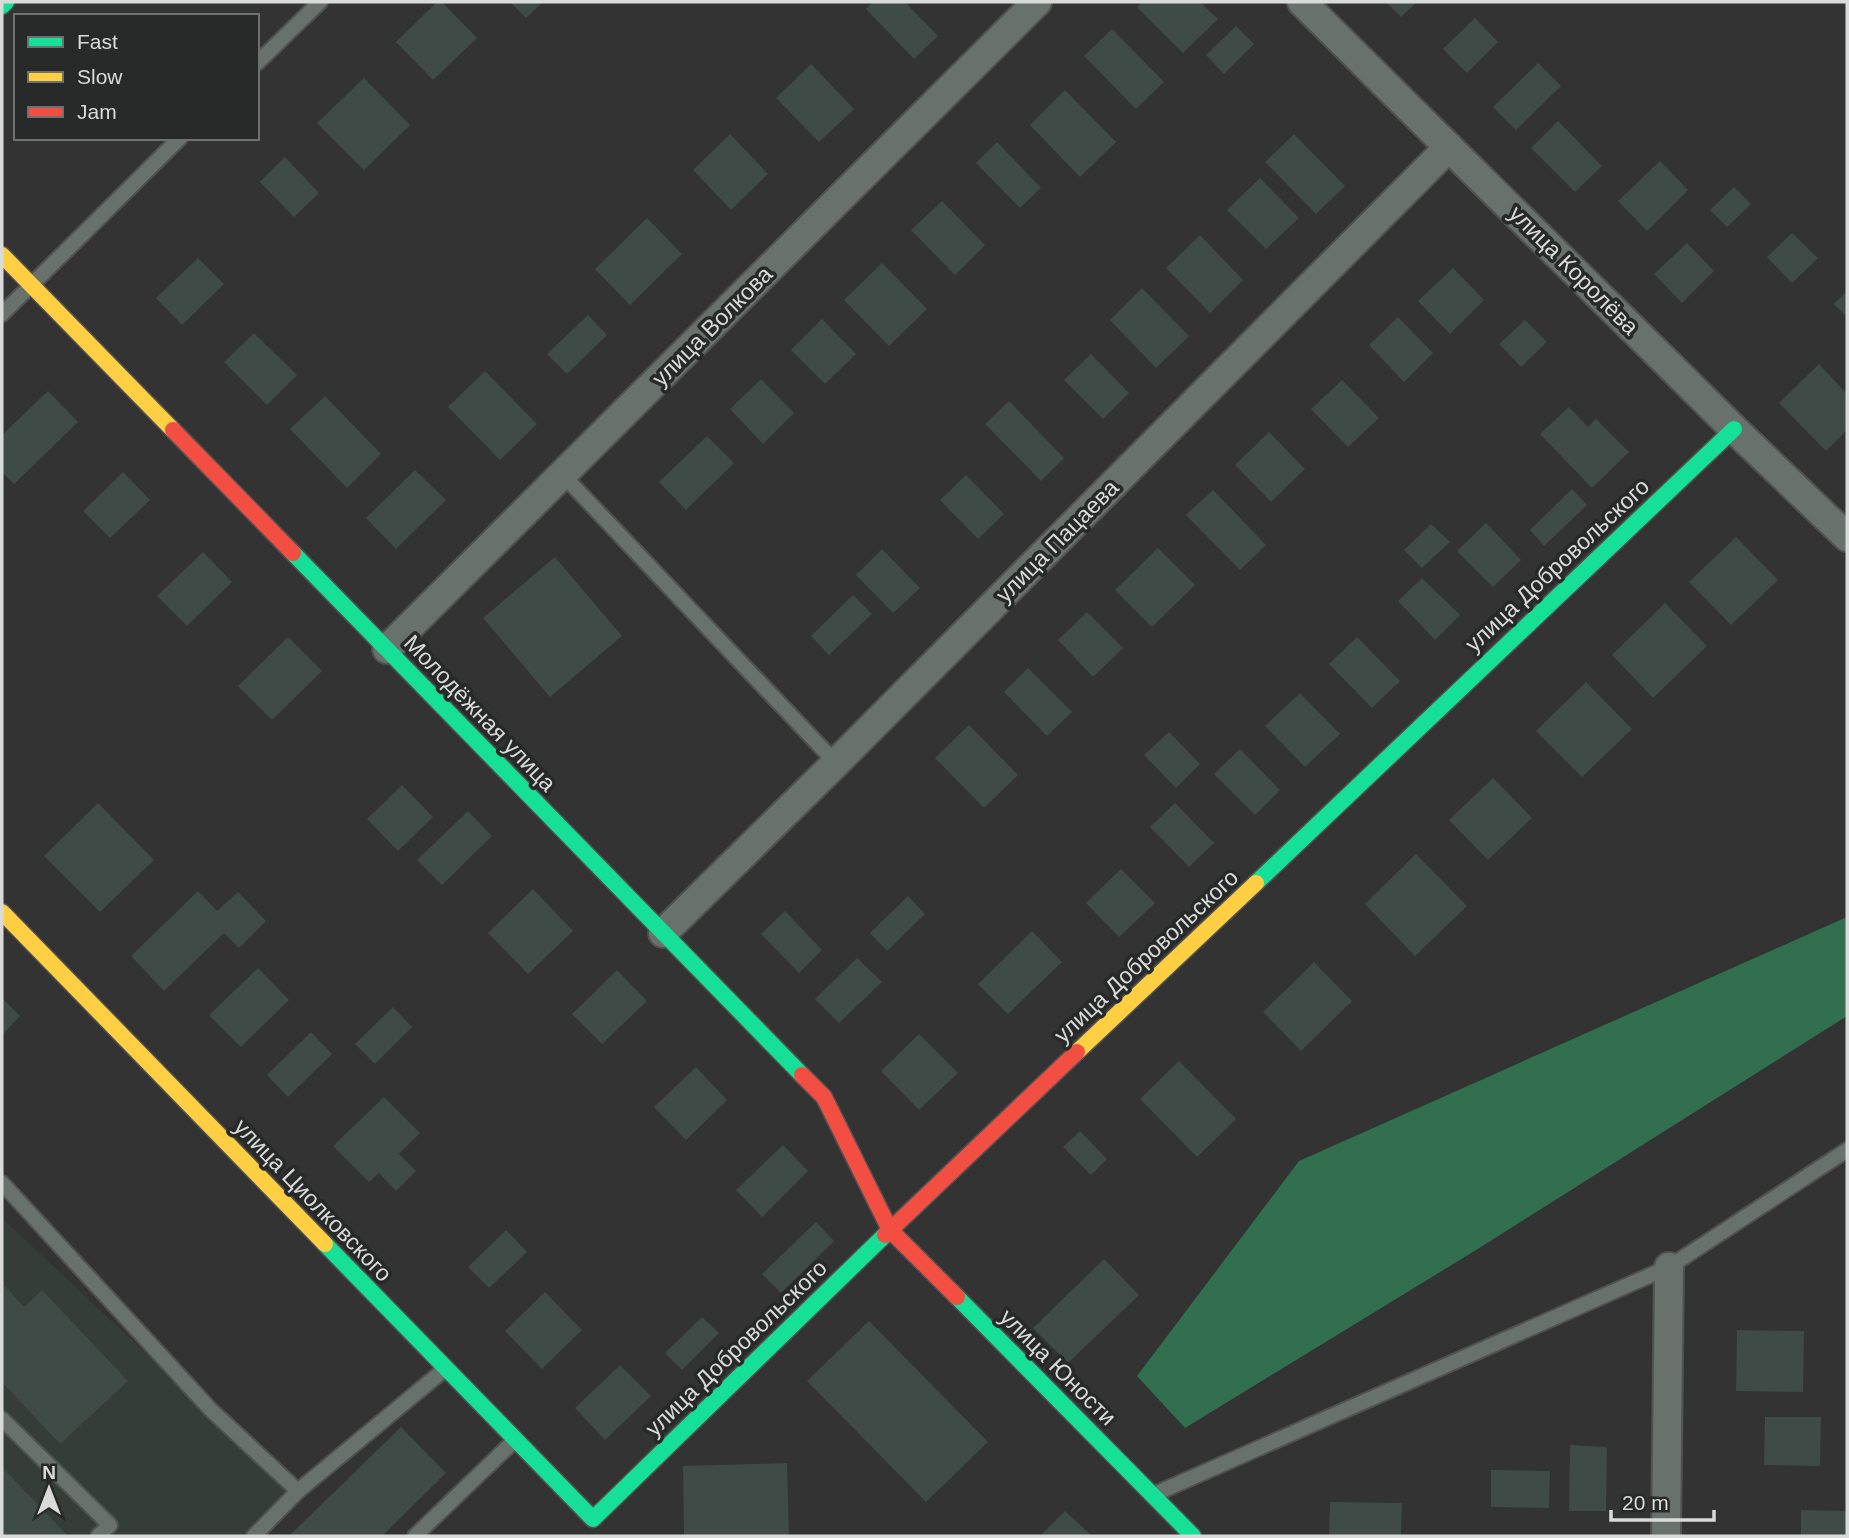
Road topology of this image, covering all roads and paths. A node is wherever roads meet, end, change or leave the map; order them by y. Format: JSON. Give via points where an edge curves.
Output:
{"nodes":[{"id":1,"x":6,"y":2,"type":"edge"},
{"id":2,"x":320,"y":2,"type":"edge"},
{"id":3,"x":1037,"y":2,"type":"edge"},
{"id":4,"x":1302,"y":2,"type":"edge"},
{"id":5,"x":2,"y":6,"type":"edge"},
{"id":6,"x":259,"y":61,"type":"edge"},
{"id":7,"x":178,"y":140,"type":"edge"},
{"id":8,"x":1450,"y":147,"type":"junction"},
{"id":9,"x":2,"y":254,"type":"edge"},
{"id":10,"x":31,"y":285,"type":"junction"},
{"id":11,"x":2,"y":314,"type":"edge"},
{"id":12,"x":1734,"y":429,"type":"junction"},
{"id":13,"x":562,"y":474,"type":"junction"},
{"id":14,"x":1847,"y":537,"type":"edge"},
{"id":15,"x":387,"y":649,"type":"junction"},
{"id":16,"x":836,"y":763,"type":"junction"},
{"id":17,"x":2,"y":912,"type":"edge"},
{"id":18,"x":663,"y":933,"type":"junction"},
{"id":19,"x":1847,"y":1150,"type":"edge"},
{"id":20,"x":2,"y":1184,"type":"edge"},
{"id":21,"x":890,"y":1230,"type":"junction"},
{"id":22,"x":1669,"y":1267,"type":"junction"},
{"id":23,"x":445,"y":1368,"type":"junction"},
{"id":24,"x":2,"y":1419,"type":"edge"},
{"id":25,"x":515,"y":1440,"type":"junction"},
{"id":26,"x":298,"y":1490,"type":"junction"},
{"id":27,"x":1152,"y":1495,"type":"junction"},
{"id":28,"x":593,"y":1520,"type":"joint"},
{"id":29,"x":98,"y":1536,"type":"edge"},
{"id":30,"x":254,"y":1536,"type":"edge"},
{"id":31,"x":415,"y":1536,"type":"edge"},
{"id":32,"x":1193,"y":1536,"type":"edge"},
{"id":33,"x":1666,"y":1536,"type":"edge"}],
"edges":[{"from":1,"to":5,"type":"street"},
{"from":2,"to":6,"type":"lane"},
{"from":3,"to":13,"type":"street","name":"улица Волкова"},
{"from":4,"to":8,"type":"street","name":"улица Королёва"},
{"from":7,"to":10,"type":"lane"},
{"from":8,"to":12,"type":"street","name":"улица Королёва"},
{"from":8,"to":16,"type":"street","name":"улица Пацаева"},
{"from":9,"to":10,"type":"street","name":"Молодёжная улица"},
{"from":10,"to":11,"type":"lane"},
{"from":10,"to":15,"type":"street","name":"Молодёжная улица"},
{"from":12,"to":14,"type":"street","name":"улица Королёва"},
{"from":12,"to":21,"type":"street","name":"улица Добровольского"},
{"from":13,"to":15,"type":"street","name":"улица Волкова"},
{"from":13,"to":16,"type":"lane"},
{"from":15,"to":18,"type":"street","name":"Молодёжная улица"},
{"from":16,"to":18,"type":"street","name":"улица Пацаева"},
{"from":17,"to":23,"type":"street","name":"улица Циолковского"},
{"from":18,"to":21,"type":"street","name":"Молодёжная улица","via":[[824,1097]]},
{"from":19,"to":22,"type":"lane"},
{"from":20,"to":26,"type":"lane","via":[[211,1410]]},
{"from":21,"to":27,"type":"street","name":"улица Юности"},
{"from":21,"to":28,"type":"street","name":"улица Добровольского"},
{"from":22,"to":27,"type":"lane"},
{"from":22,"to":33,"type":"street"},
{"from":23,"to":25,"type":"street","name":"улица Циолковского"},
{"from":23,"to":26,"type":"lane"},
{"from":24,"to":29,"type":"lane","via":[[110,1525]]},
{"from":25,"to":28,"type":"street","name":"улица Циолковского"},
{"from":25,"to":31,"type":"lane"},
{"from":26,"to":30,"type":"lane"},
{"from":27,"to":32,"type":"street","name":"улица Юности"}]}
